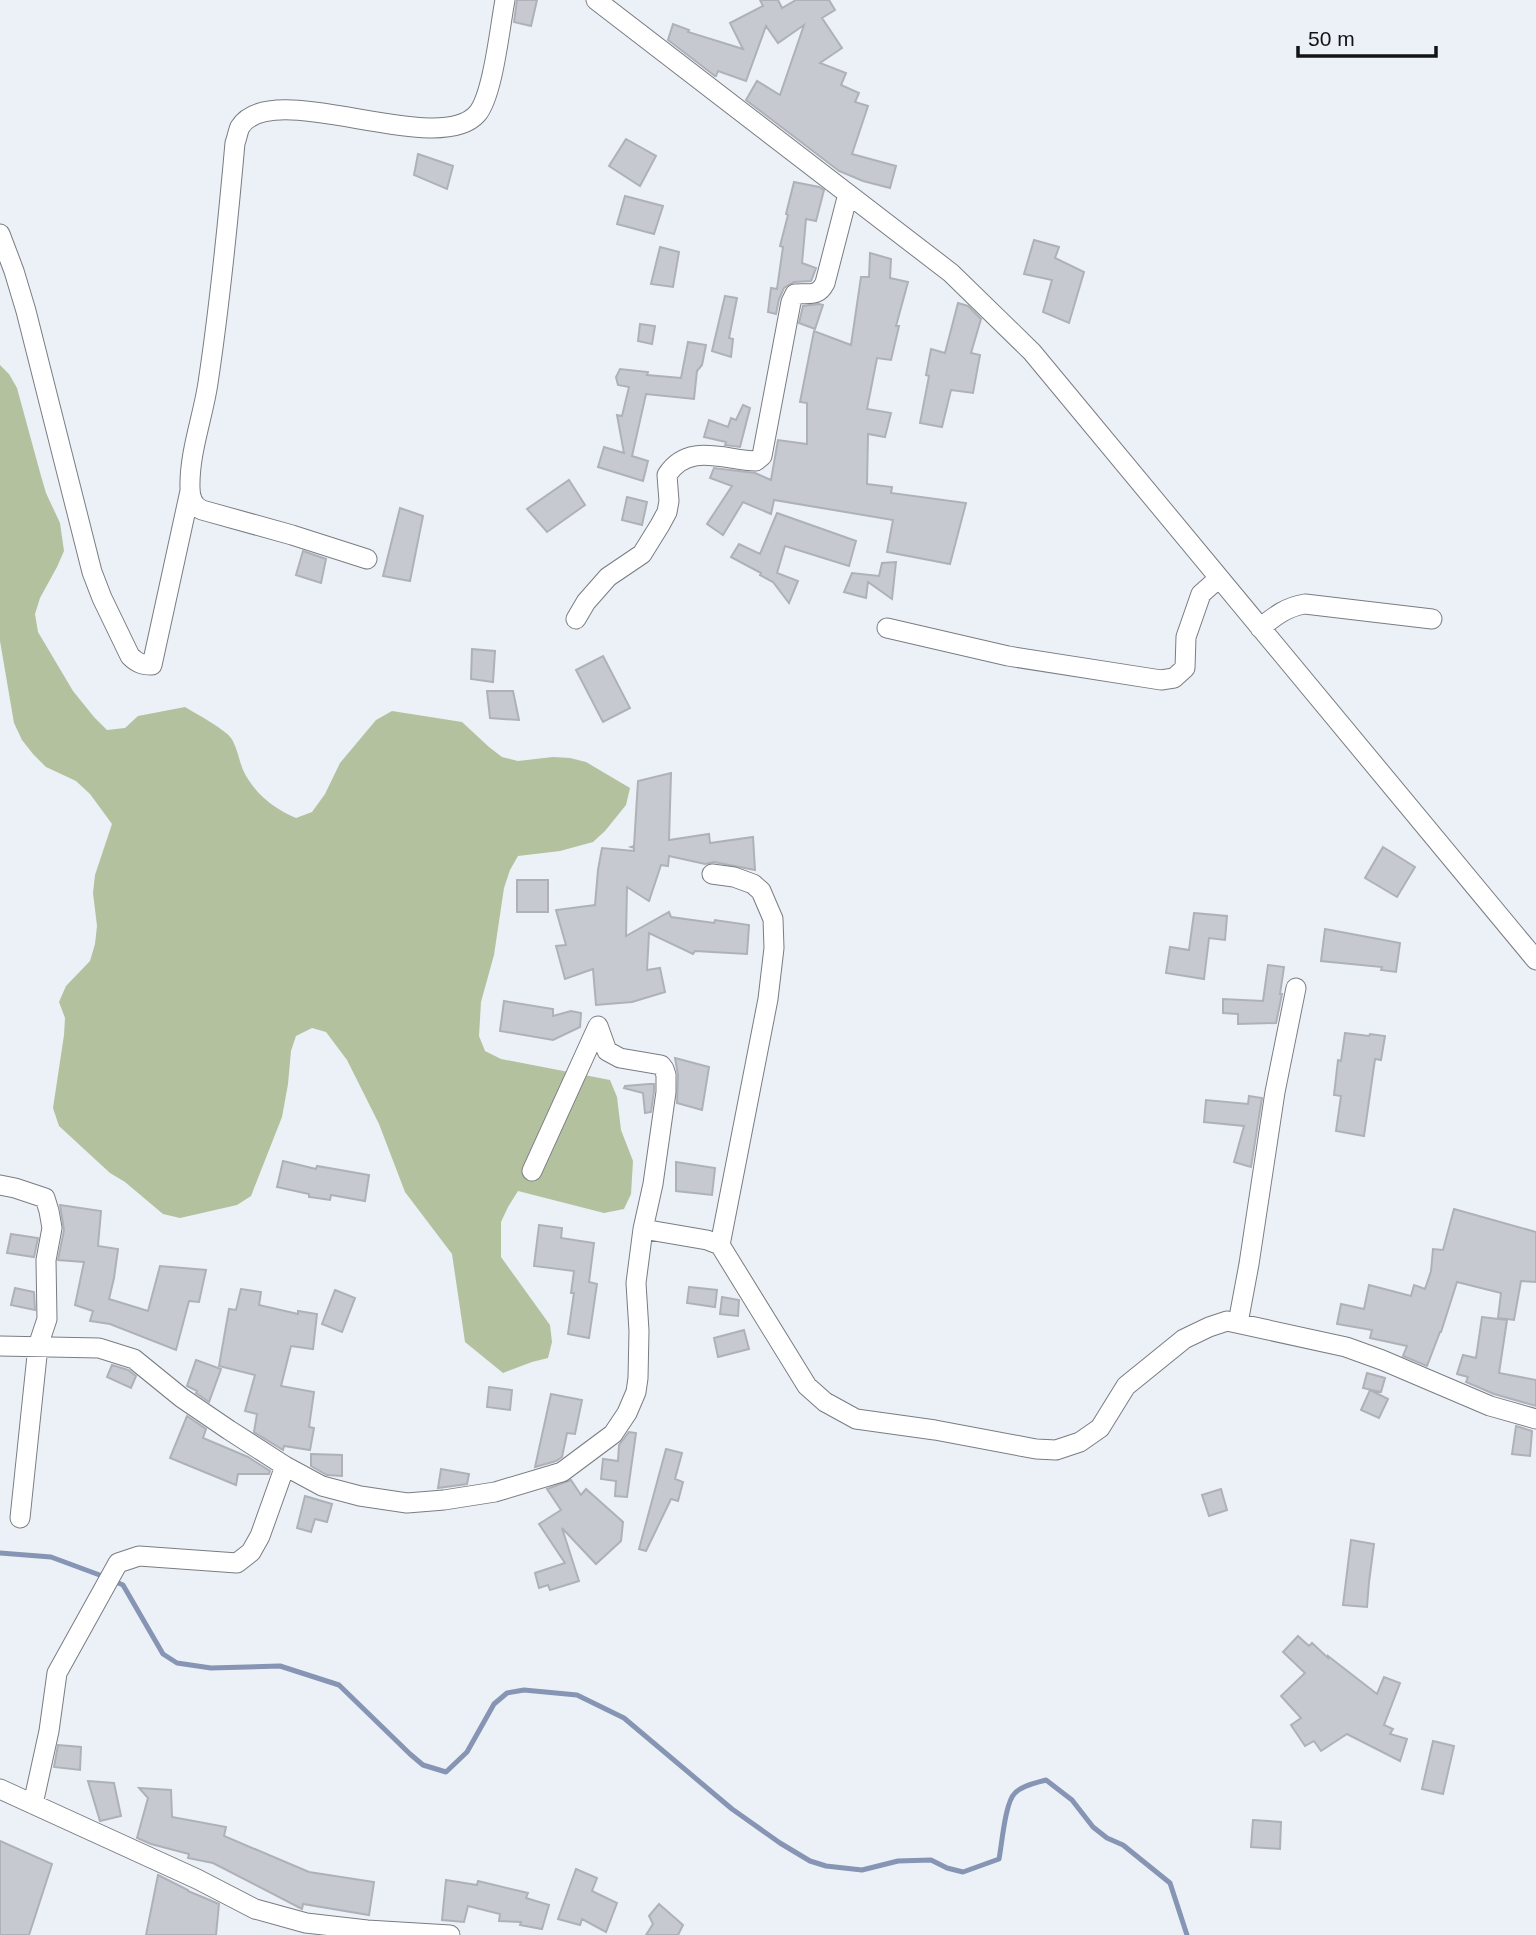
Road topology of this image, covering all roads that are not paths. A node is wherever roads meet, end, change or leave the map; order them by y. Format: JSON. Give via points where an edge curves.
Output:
{"nodes":[{"id":1,"x":505,"y":0,"type":"edge"},
{"id":2,"x":596,"y":0,"type":"edge"},
{"id":3,"x":848,"y":194,"type":"junction"},
{"id":4,"x":0,"y":234,"type":"edge"},
{"id":5,"x":190,"y":491,"type":"junction"},
{"id":6,"x":367,"y":559,"type":"dead end"},
{"id":7,"x":1219,"y":578,"type":"junction"},
{"id":8,"x":576,"y":619,"type":"dead end"},
{"id":9,"x":1432,"y":619,"type":"dead end"},
{"id":10,"x":887,"y":628,"type":"dead end"},
{"id":11,"x":1260,"y":628,"type":"junction"},
{"id":12,"x":712,"y":874,"type":"dead end"},
{"id":13,"x":1536,"y":960,"type":"edge"},
{"id":14,"x":1296,"y":988,"type":"dead end"},
{"id":15,"x":531,"y":1171,"type":"dead end"},
{"id":16,"x":0,"y":1185,"type":"edge"},
{"id":17,"x":643,"y":1229,"type":"junction"},
{"id":18,"x":720,"y":1245,"type":"junction"},
{"id":19,"x":1238,"y":1323,"type":"junction"},
{"id":20,"x":0,"y":1346,"type":"edge"},
{"id":21,"x":38,"y":1346,"type":"junction"},
{"id":22,"x":1536,"y":1419,"type":"edge"},
{"id":23,"x":285,"y":1466,"type":"junction"},
{"id":24,"x":20,"y":1518,"type":"dead end"},
{"id":25,"x":0,"y":1789,"type":"edge"},
{"id":26,"x":33,"y":1804,"type":"junction"},
{"id":27,"x":450,"y":1935,"type":"edge"}],
"edges":[{"from":1,"to":5,"type":"street","via":[[487,97],[477,114],[465,122],[418,127],[279,109],[263,111],[240,126]]},
{"from":2,"to":3,"type":"street"},
{"from":3,"to":7,"type":"street","via":[[951,273],[1032,352]]},
{"from":3,"to":8,"type":"street","via":[[821,291],[795,294],[790,302],[762,456],[756,461],[708,456],[680,460],[667,475],[667,512],[642,554],[608,578]]},
{"from":4,"to":5,"type":"street","via":[[26,311],[92,572],[137,663],[152,665]]},
{"from":5,"to":6,"type":"street","via":[[193,503],[202,510]]},
{"from":7,"to":10,"type":"street","via":[[1202,594],[1186,637],[1185,668],[1174,678],[1161,680],[1008,656]]},
{"from":7,"to":11,"type":"street"},
{"from":9,"to":11,"type":"street","via":[[1305,604],[1281,611]]},
{"from":11,"to":13,"type":"street"},
{"from":12,"to":18,"type":"street","via":[[734,877],[761,891],[773,919],[774,948]]},
{"from":14,"to":19,"type":"street"},
{"from":15,"to":17,"type":"street","via":[[598,1026],[607,1051],[620,1058],[661,1065],[666,1075]]},
{"from":16,"to":21,"type":"street","via":[[45,1198],[50,1211],[47,1319]]},
{"from":17,"to":18,"type":"street"},
{"from":17,"to":23,"type":"street","via":[[636,1283],[636,1392],[613,1434],[562,1472],[495,1492],[407,1503],[322,1486]]},
{"from":18,"to":19,"type":"street","via":[[807,1386],[834,1408],[856,1419],[1027,1448],[1056,1450],[1080,1442],[1100,1428],[1126,1386],[1184,1339],[1227,1321]]},
{"from":19,"to":22,"type":"street","via":[[1346,1347],[1490,1406]]},
{"from":20,"to":21,"type":"street"},
{"from":21,"to":23,"type":"street","via":[[99,1348],[134,1359],[182,1398]]},
{"from":21,"to":24,"type":"street"},
{"from":23,"to":26,"type":"street","via":[[260,1536],[251,1552],[237,1563],[139,1556],[118,1563],[57,1673]]},
{"from":25,"to":26,"type":"street"},
{"from":26,"to":27,"type":"street","via":[[255,1909],[306,1923]]}]}
